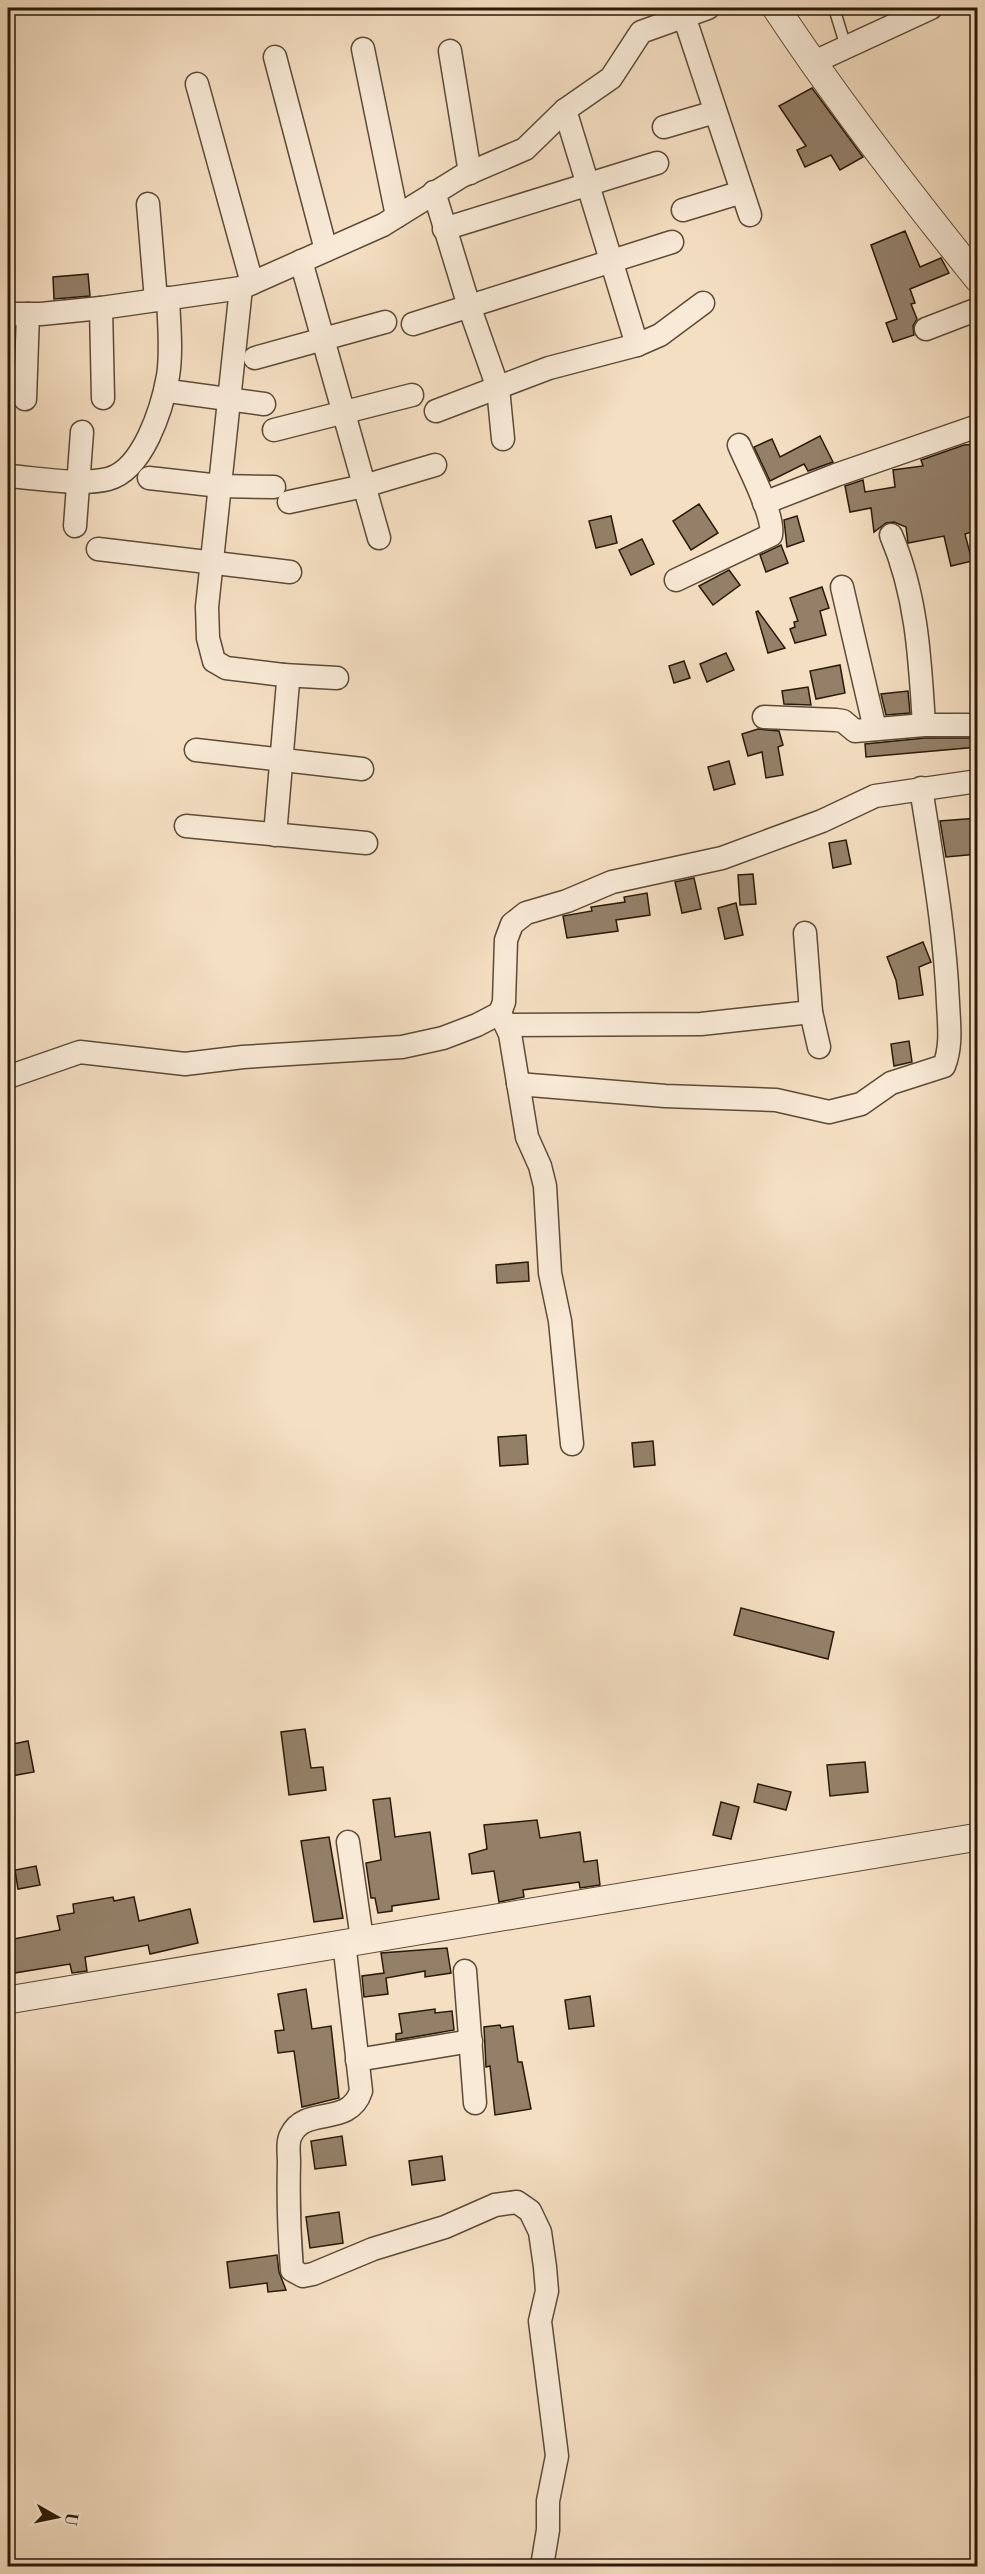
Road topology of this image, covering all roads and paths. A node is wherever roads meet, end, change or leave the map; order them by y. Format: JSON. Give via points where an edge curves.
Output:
{"nodes":[{"id":1,"x":708,"y":8,"type":"edge"},
{"id":2,"x":776,"y":8,"type":"edge"},
{"id":3,"x":834,"y":8,"type":"edge"},
{"id":4,"x":931,"y":8,"type":"edge"},
{"id":5,"x":684,"y":16,"type":"junction"},
{"id":6,"x":846,"y":46,"type":"junction"},
{"id":7,"x":363,"y":49,"type":"dead end"},
{"id":8,"x":450,"y":51,"type":"dead end"},
{"id":9,"x":274,"y":57,"type":"dead end"},
{"id":10,"x":812,"y":63,"type":"junction"},
{"id":11,"x":197,"y":84,"type":"dead end"},
{"id":12,"x":565,"y":111,"type":"junction"},
{"id":13,"x":716,"y":112,"type":"junction"},
{"id":14,"x":664,"y":127,"type":"dead end"},
{"id":15,"x":657,"y":163,"type":"dead end"},
{"id":16,"x":470,"y":173,"type":"junction"},
{"id":17,"x":587,"y":183,"type":"junction"},
{"id":18,"x":434,"y":192,"type":"junction"},
{"id":19,"x":742,"y":192,"type":"junction"},
{"id":20,"x":148,"y":204,"type":"dead end"},
{"id":21,"x":683,"y":210,"type":"dead end"},
{"id":22,"x":750,"y":215,"type":"dead end"},
{"id":23,"x":397,"y":216,"type":"junction"},
{"id":24,"x":444,"y":229,"type":"junction"},
{"id":25,"x":672,"y":242,"type":"dead end"},
{"id":26,"x":326,"y":250,"type":"junction"},
{"id":27,"x":301,"y":261,"type":"junction"},
{"id":28,"x":611,"y":261,"type":"junction"},
{"id":29,"x":978,"y":279,"type":"edge"},
{"id":30,"x":246,"y":286,"type":"junction"},
{"id":31,"x":162,"y":299,"type":"junction"},
{"id":32,"x":703,"y":303,"type":"dead end"},
{"id":33,"x":469,"y":306,"type":"junction"},
{"id":34,"x":102,"y":308,"type":"junction"},
{"id":35,"x":978,"y":309,"type":"edge"},
{"id":36,"x":18,"y":314,"type":"edge"},
{"id":37,"x":385,"y":322,"type":"dead end"},
{"id":38,"x":413,"y":324,"type":"dead end"},
{"id":39,"x":926,"y":329,"type":"dead end"},
{"id":40,"x":323,"y":339,"type":"junction"},
{"id":41,"x":637,"y":345,"type":"junction"},
{"id":42,"x":255,"y":358,"type":"dead end"},
{"id":43,"x":498,"y":388,"type":"junction"},
{"id":44,"x":176,"y":392,"type":"dead end"},
{"id":45,"x":412,"y":396,"type":"dead end"},
{"id":46,"x":104,"y":398,"type":"dead end"},
{"id":47,"x":26,"y":399,"type":"dead end"},
{"id":48,"x":229,"y":400,"type":"junction"},
{"id":49,"x":264,"y":404,"type":"dead end"},
{"id":50,"x":436,"y":411,"type":"dead end"},
{"id":51,"x":344,"y":412,"type":"junction"},
{"id":52,"x":978,"y":426,"type":"edge"},
{"id":53,"x":274,"y":430,"type":"dead end"},
{"id":54,"x":82,"y":432,"type":"dead end"},
{"id":55,"x":504,"y":439,"type":"dead end"},
{"id":56,"x":739,"y":445,"type":"dead end"},
{"id":57,"x":435,"y":465,"type":"dead end"},
{"id":58,"x":8,"y":476,"type":"edge"},
{"id":59,"x":149,"y":478,"type":"dead end"},
{"id":60,"x":78,"y":480,"type":"junction"},
{"id":61,"x":220,"y":486,"type":"junction"},
{"id":62,"x":364,"y":486,"type":"junction"},
{"id":63,"x":764,"y":503,"type":"junction"},
{"id":64,"x":75,"y":526,"type":"dead end"},
{"id":65,"x":891,"y":535,"type":"dead end"},
{"id":66,"x":379,"y":538,"type":"dead end"},
{"id":67,"x":98,"y":549,"type":"dead end"},
{"id":68,"x":212,"y":563,"type":"junction"},
{"id":69,"x":290,"y":572,"type":"dead end"},
{"id":70,"x":676,"y":580,"type":"dead end"},
{"id":71,"x":842,"y":587,"type":"dead end"},
{"id":72,"x":283,"y":675,"type":"junction"},
{"id":73,"x":337,"y":678,"type":"dead end"},
{"id":74,"x":764,"y":717,"type":"dead end"},
{"id":75,"x":978,"y":724,"type":"edge"},
{"id":76,"x":924,"y":725,"type":"junction"},
{"id":77,"x":875,"y":729,"type":"junction"},
{"id":78,"x":196,"y":750,"type":"dead end"},
{"id":79,"x":281,"y":761,"type":"junction"},
{"id":80,"x":362,"y":769,"type":"dead end"},
{"id":81,"x":978,"y":781,"type":"edge"},
{"id":82,"x":921,"y":788,"type":"junction"},
{"id":83,"x":186,"y":826,"type":"dead end"},
{"id":84,"x":275,"y":835,"type":"junction"},
{"id":85,"x":366,"y":843,"type":"dead end"},
{"id":86,"x":805,"y":933,"type":"dead end"},
{"id":87,"x":811,"y":1012,"type":"junction"},
{"id":88,"x":504,"y":1019,"type":"junction"},
{"id":89,"x":819,"y":1047,"type":"dead end"},
{"id":90,"x":8,"y":1077,"type":"edge"},
{"id":91,"x":518,"y":1084,"type":"junction"},
{"id":92,"x":572,"y":1444,"type":"dead end"},
{"id":93,"x":978,"y":1837,"type":"edge"},
{"id":94,"x":348,"y":1842,"type":"dead end"},
{"id":95,"x":353,"y":1940,"type":"junction"},
{"id":96,"x":465,"y":1971,"type":"dead end"},
{"id":97,"x":8,"y":2000,"type":"edge"},
{"id":98,"x":471,"y":2041,"type":"junction"},
{"id":99,"x":357,"y":2060,"type":"junction"},
{"id":100,"x":475,"y":2103,"type":"dead end"},
{"id":101,"x":542,"y":2566,"type":"edge"}],
"edges":[{"from":1,"to":5,"type":"street"},
{"from":2,"to":10,"type":"street"},
{"from":3,"to":6,"type":"lane"},
{"from":4,"to":6,"type":"street"},
{"from":5,"to":12,"type":"street","via":[[641,32],[611,78]]},
{"from":5,"to":13,"type":"street"},
{"from":6,"to":10,"type":"street"},
{"from":7,"to":23,"type":"street"},
{"from":8,"to":16,"type":"street"},
{"from":9,"to":26,"type":"street"},
{"from":10,"to":29,"type":"street"},
{"from":11,"to":30,"type":"street"},
{"from":12,"to":16,"type":"street","via":[[525,148]]},
{"from":12,"to":17,"type":"street"},
{"from":13,"to":14,"type":"street"},
{"from":13,"to":19,"type":"street"},
{"from":15,"to":17,"type":"street"},
{"from":16,"to":18,"type":"street"},
{"from":17,"to":24,"type":"street"},
{"from":17,"to":28,"type":"street"},
{"from":18,"to":23,"type":"street"},
{"from":18,"to":24,"type":"street"},
{"from":19,"to":21,"type":"street"},
{"from":19,"to":22,"type":"street"},
{"from":20,"to":31,"type":"street"},
{"from":23,"to":26,"type":"street"},
{"from":24,"to":33,"type":"street"},
{"from":25,"to":28,"type":"street"},
{"from":26,"to":27,"type":"street"},
{"from":27,"to":30,"type":"street"},
{"from":27,"to":40,"type":"street"},
{"from":28,"to":33,"type":"street"},
{"from":28,"to":41,"type":"street"},
{"from":30,"to":31,"type":"street"},
{"from":30,"to":48,"type":"street"},
{"from":31,"to":34,"type":"street"},
{"from":31,"to":60,"type":"street","via":[[168,376],[147,442],[127,471],[109,479]]},
{"from":32,"to":41,"type":"street","via":[[660,335]]},
{"from":33,"to":38,"type":"street"},
{"from":33,"to":43,"type":"street"},
{"from":34,"to":36,"type":"street"},
{"from":34,"to":46,"type":"street"},
{"from":35,"to":39,"type":"street"},
{"from":36,"to":47,"type":"street"},
{"from":37,"to":40,"type":"street"},
{"from":40,"to":42,"type":"street"},
{"from":40,"to":51,"type":"street"},
{"from":41,"to":43,"type":"street","via":[[549,368]]},
{"from":43,"to":50,"type":"street"},
{"from":43,"to":55,"type":"street"},
{"from":44,"to":48,"type":"street"},
{"from":45,"to":51,"type":"street"},
{"from":48,"to":49,"type":"street"},
{"from":48,"to":61,"type":"street"},
{"from":51,"to":53,"type":"street"},
{"from":51,"to":62,"type":"street"},
{"from":52,"to":63,"type":"street"},
{"from":54,"to":60,"type":"street"},
{"from":56,"to":63,"type":"street"},
{"from":57,"to":62,"type":"street"},
{"from":58,"to":60,"type":"street"},
{"from":59,"to":61,"type":"street"},
{"from":60,"to":64,"type":"street"},
{"from":61,"to":62,"type":"street","via":[[282,494]]},
{"from":61,"to":68,"type":"street"},
{"from":62,"to":66,"type":"street"},
{"from":63,"to":70,"type":"street","via":[[771,535]]},
{"from":65,"to":76,"type":"street","via":[[918,629]]},
{"from":67,"to":68,"type":"street"},
{"from":68,"to":69,"type":"street"},
{"from":68,"to":72,"type":"street","via":[[207,607],[214,661],[226,668]]},
{"from":71,"to":77,"type":"street"},
{"from":72,"to":73,"type":"street"},
{"from":72,"to":79,"type":"street","via":[[288,686]]},
{"from":74,"to":77,"type":"street","via":[[836,720],[855,731]]},
{"from":75,"to":76,"type":"street"},
{"from":76,"to":77,"type":"street"},
{"from":78,"to":79,"type":"street"},
{"from":79,"to":80,"type":"street"},
{"from":79,"to":84,"type":"street"},
{"from":81,"to":82,"type":"street"},
{"from":82,"to":88,"type":"street","via":[[875,796],[822,821],[722,858],[612,882],[567,901],[526,912],[512,924],[506,940]]},
{"from":82,"to":91,"type":"street","via":[[946,960],[950,1039],[944,1066],[891,1083],[861,1104],[829,1112],[776,1100]]},
{"from":83,"to":84,"type":"street"},
{"from":84,"to":85,"type":"street"},
{"from":86,"to":87,"type":"street"},
{"from":87,"to":88,"type":"street","via":[[700,1024]]},
{"from":87,"to":89,"type":"street"},
{"from":88,"to":90,"type":"street","via":[[402,1047],[185,1064],[80,1052]]},
{"from":88,"to":91,"type":"street"},
{"from":91,"to":92,"type":"street","via":[[527,1137],[545,1186],[550,1274],[561,1329]]},
{"from":93,"to":95,"type":"street"},
{"from":94,"to":95,"type":"street"},
{"from":95,"to":97,"type":"street"},
{"from":95,"to":99,"type":"street"},
{"from":96,"to":98,"type":"street"},
{"from":98,"to":99,"type":"street"},
{"from":98,"to":100,"type":"street"},
{"from":99,"to":101,"type":"street","via":[[361,2091],[357,2104],[349,2110],[299,2124],[290,2136],[287,2212],[292,2270],[303,2276],[313,2274],[495,2205],[517,2202],[530,2211],[540,2232],[545,2267],[547,2291],[540,2321],[557,2456]]}]}
